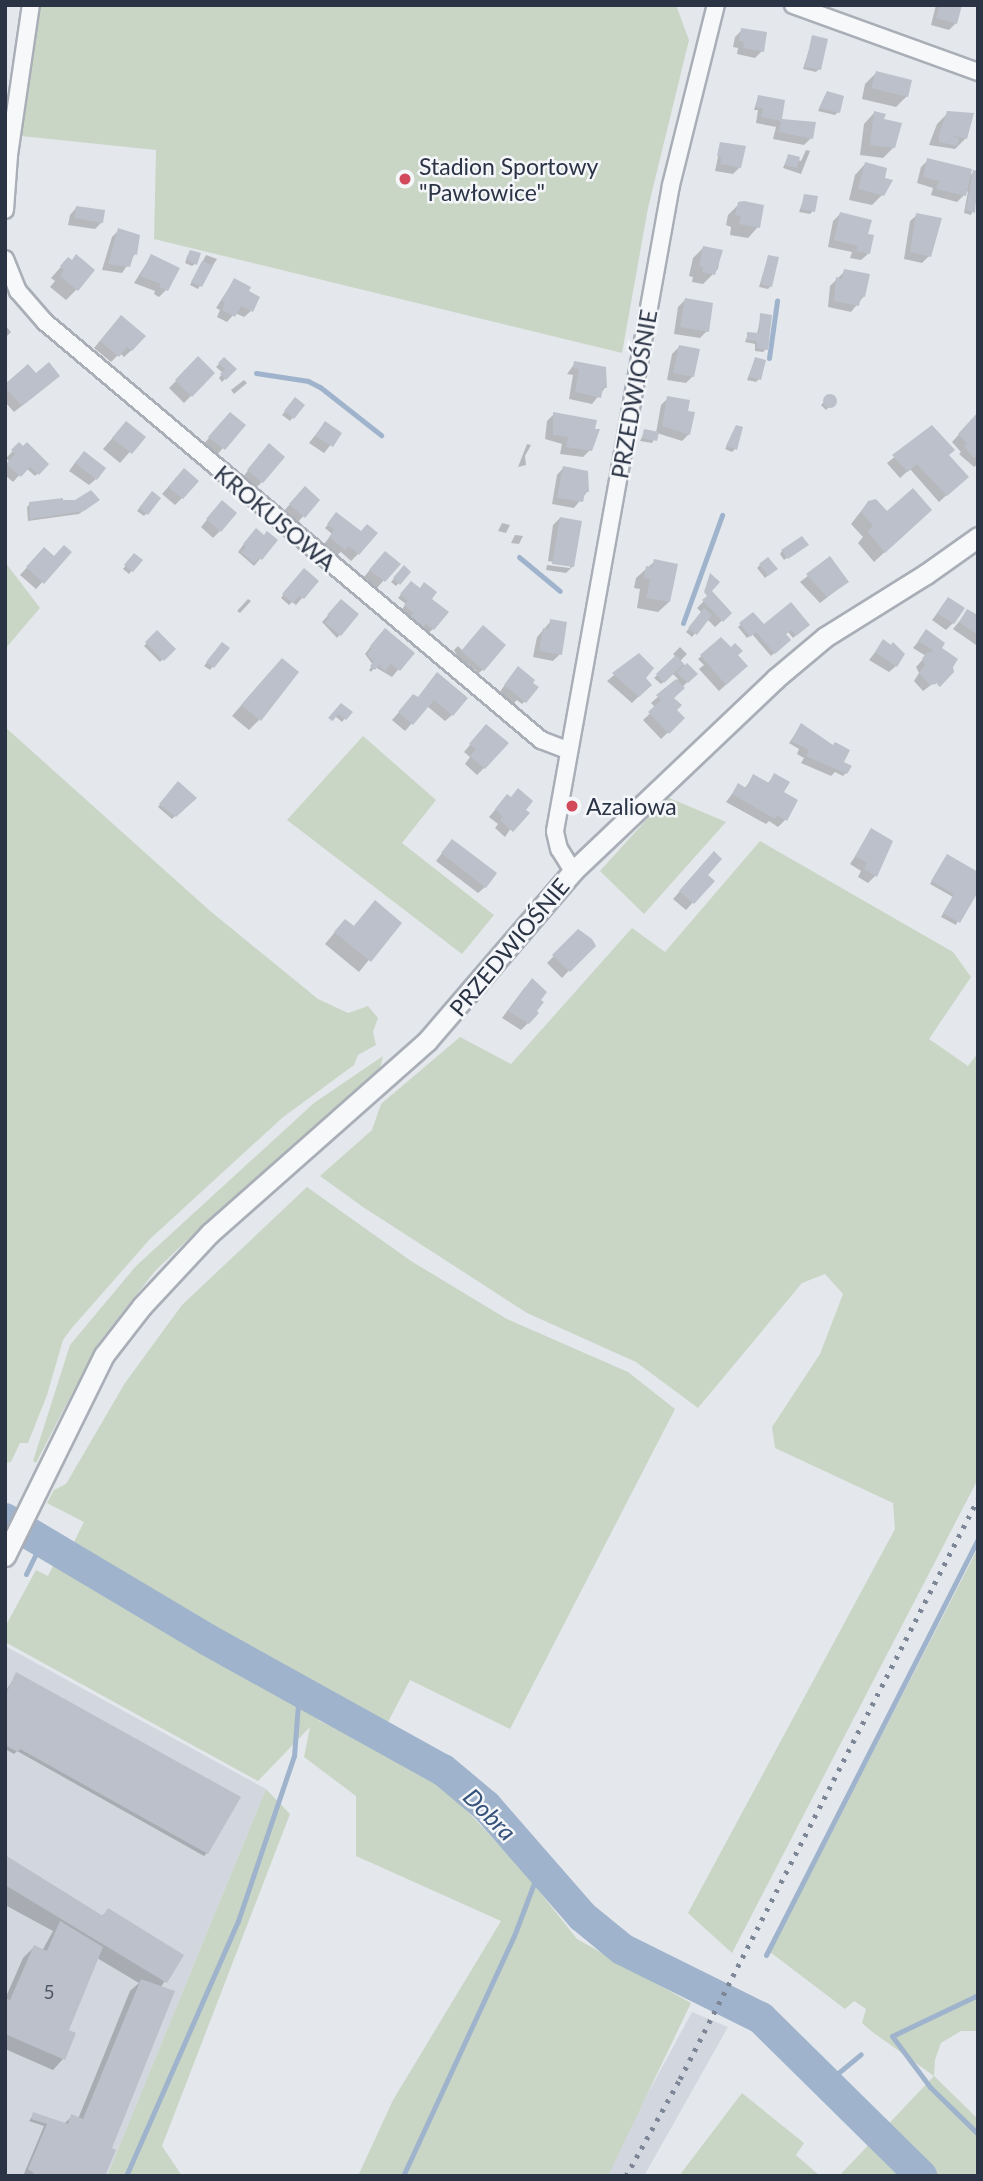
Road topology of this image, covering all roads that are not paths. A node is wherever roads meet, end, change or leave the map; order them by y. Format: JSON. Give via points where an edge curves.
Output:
{"nodes":[{"id":1,"x":31,"y":5,"type":"edge"},
{"id":2,"x":716,"y":5,"type":"edge"},
{"id":3,"x":793,"y":5,"type":"edge"},
{"id":4,"x":978,"y":72,"type":"edge"},
{"id":5,"x":5,"y":209,"type":"edge"},
{"id":6,"x":5,"y":259,"type":"edge"},
{"id":7,"x":978,"y":537,"type":"edge"},
{"id":8,"x":569,"y":751,"type":"junction"},
{"id":9,"x":573,"y":870,"type":"junction"},
{"id":10,"x":6,"y":1554,"type":"edge"}],
"edges":[{"from":1,"to":5,"type":"street"},
{"from":2,"to":8,"type":"street","name":"PRZEDWIOŚNIE","via":[[671,185]]},
{"from":3,"to":4,"type":"street"},
{"from":6,"to":8,"type":"street","name":"KROKUSOWA","via":[[18,291],[45,322],[541,740]]},
{"from":7,"to":9,"type":"street","via":[[825,637],[711,737]]},
{"from":8,"to":9,"type":"street","name":"PRZEDWIOŚNIE","via":[[555,831],[559,849]]},
{"from":9,"to":10,"type":"street","name":"PRZEDWIOŚNIE","via":[[435,1034],[210,1233],[142,1306],[104,1355]]}]}
